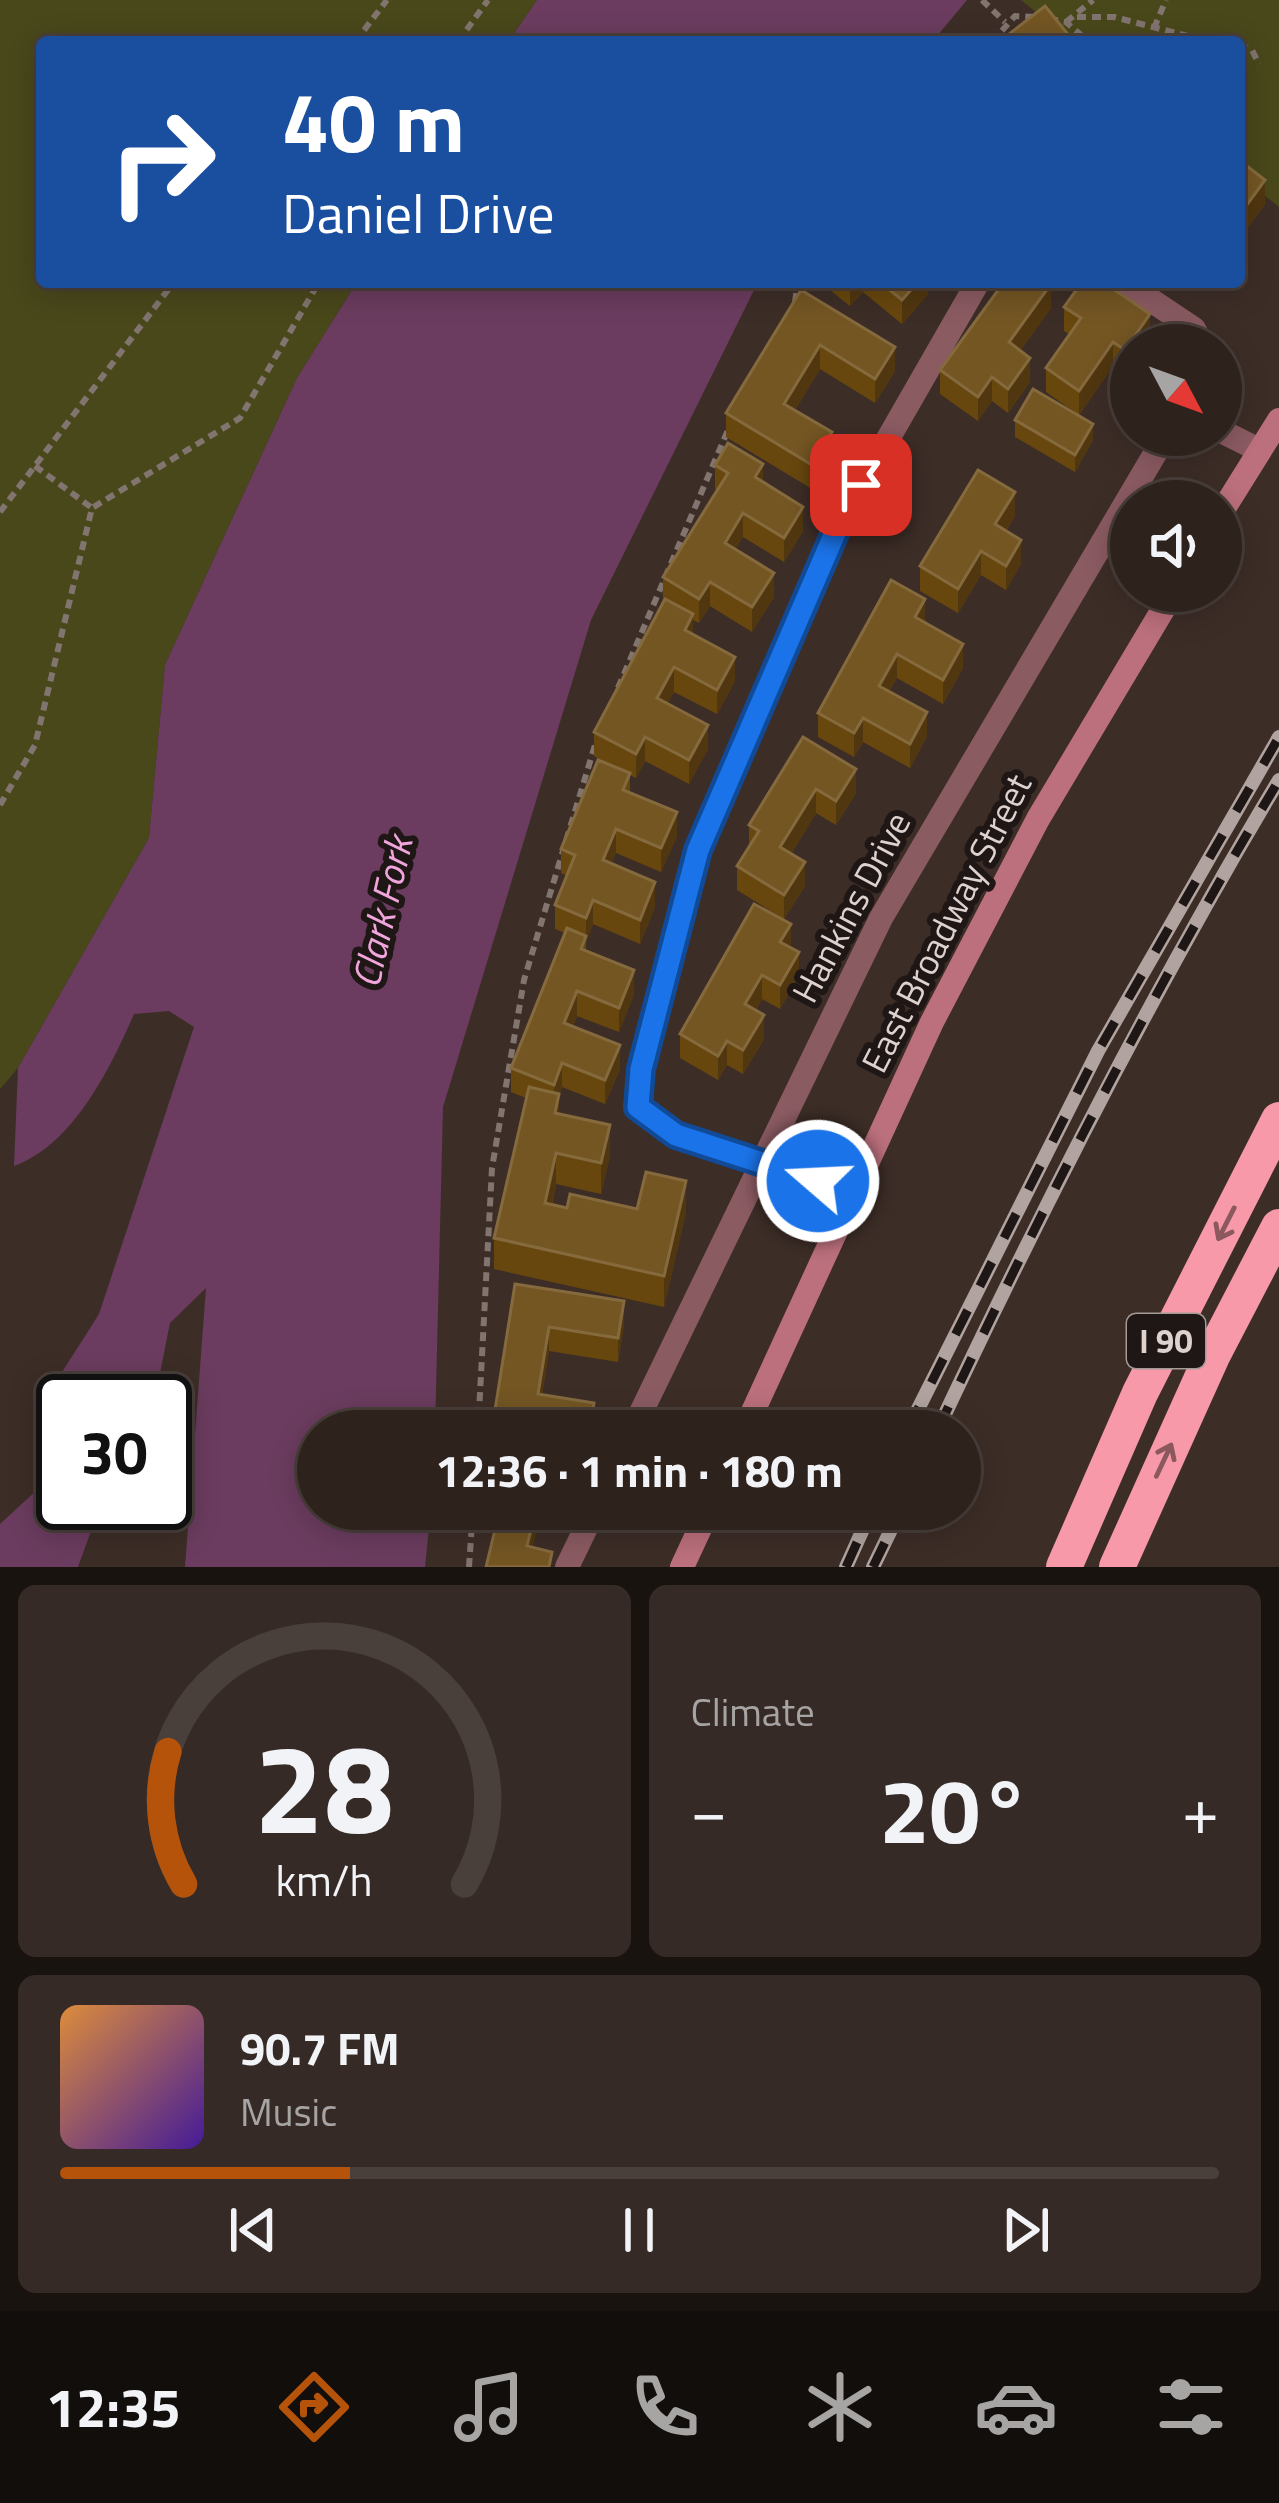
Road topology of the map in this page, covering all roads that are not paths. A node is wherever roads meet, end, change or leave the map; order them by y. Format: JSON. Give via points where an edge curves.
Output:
{"nodes":[{"id":1,"x":975,"y":288,"type":"edge"},
{"id":2,"x":1133,"y":288,"type":"edge"},
{"id":3,"x":1187,"y":324,"type":"edge"},
{"id":4,"x":1279,"y":420,"type":"edge"},
{"id":5,"x":1242,"y":441,"type":"edge"},
{"id":6,"x":1259,"y":450,"type":"junction"},
{"id":7,"x":1154,"y":456,"type":"edge"},
{"id":8,"x":1241,"y":480,"type":"edge"},
{"id":9,"x":1161,"y":612,"type":"edge"},
{"id":10,"x":1279,"y":1120,"type":"edge"},
{"id":11,"x":762,"y":1162,"type":"junction"},
{"id":12,"x":852,"y":1193,"type":"junction"},
{"id":13,"x":1279,"y":1227,"type":"edge"},
{"id":14,"x":642,"y":1410,"type":"edge"},
{"id":15,"x":754,"y":1410,"type":"edge"},
{"id":16,"x":585,"y":1530,"type":"edge"},
{"id":17,"x":699,"y":1530,"type":"edge"},
{"id":18,"x":567,"y":1567,"type":"edge"},
{"id":19,"x":682,"y":1567,"type":"edge"},
{"id":20,"x":1064,"y":1567,"type":"edge"},
{"id":21,"x":1117,"y":1567,"type":"edge"}],
"edges":[{"from":1,"to":11,"type":"street","via":[[838,526],[698,850],[641,1069],[638,1107],[676,1135]]},
{"from":2,"to":3,"type":"street"},
{"from":4,"to":6,"type":"main road"},
{"from":5,"to":6,"type":"street"},
{"from":6,"to":8,"type":"main road"},
{"from":7,"to":11,"type":"street","name":"Hankins Drive","via":[[881,918]]},
{"from":9,"to":12,"type":"main road","name":"East Broadway Street","via":[[1038,819]]},
{"from":10,"to":20,"type":"highway","number":"I 90","one_way":true,"via":[[1140,1394]]},
{"from":11,"to":12,"type":"street"},
{"from":11,"to":14,"type":"street","name":"Hankins Drive"},
{"from":12,"to":15,"type":"main road","name":"East Broadway Street"},
{"from":21,"to":13,"type":"highway","number":"I 90","one_way":true},
{"from":16,"to":18,"type":"street"},
{"from":17,"to":19,"type":"main road"}]}
